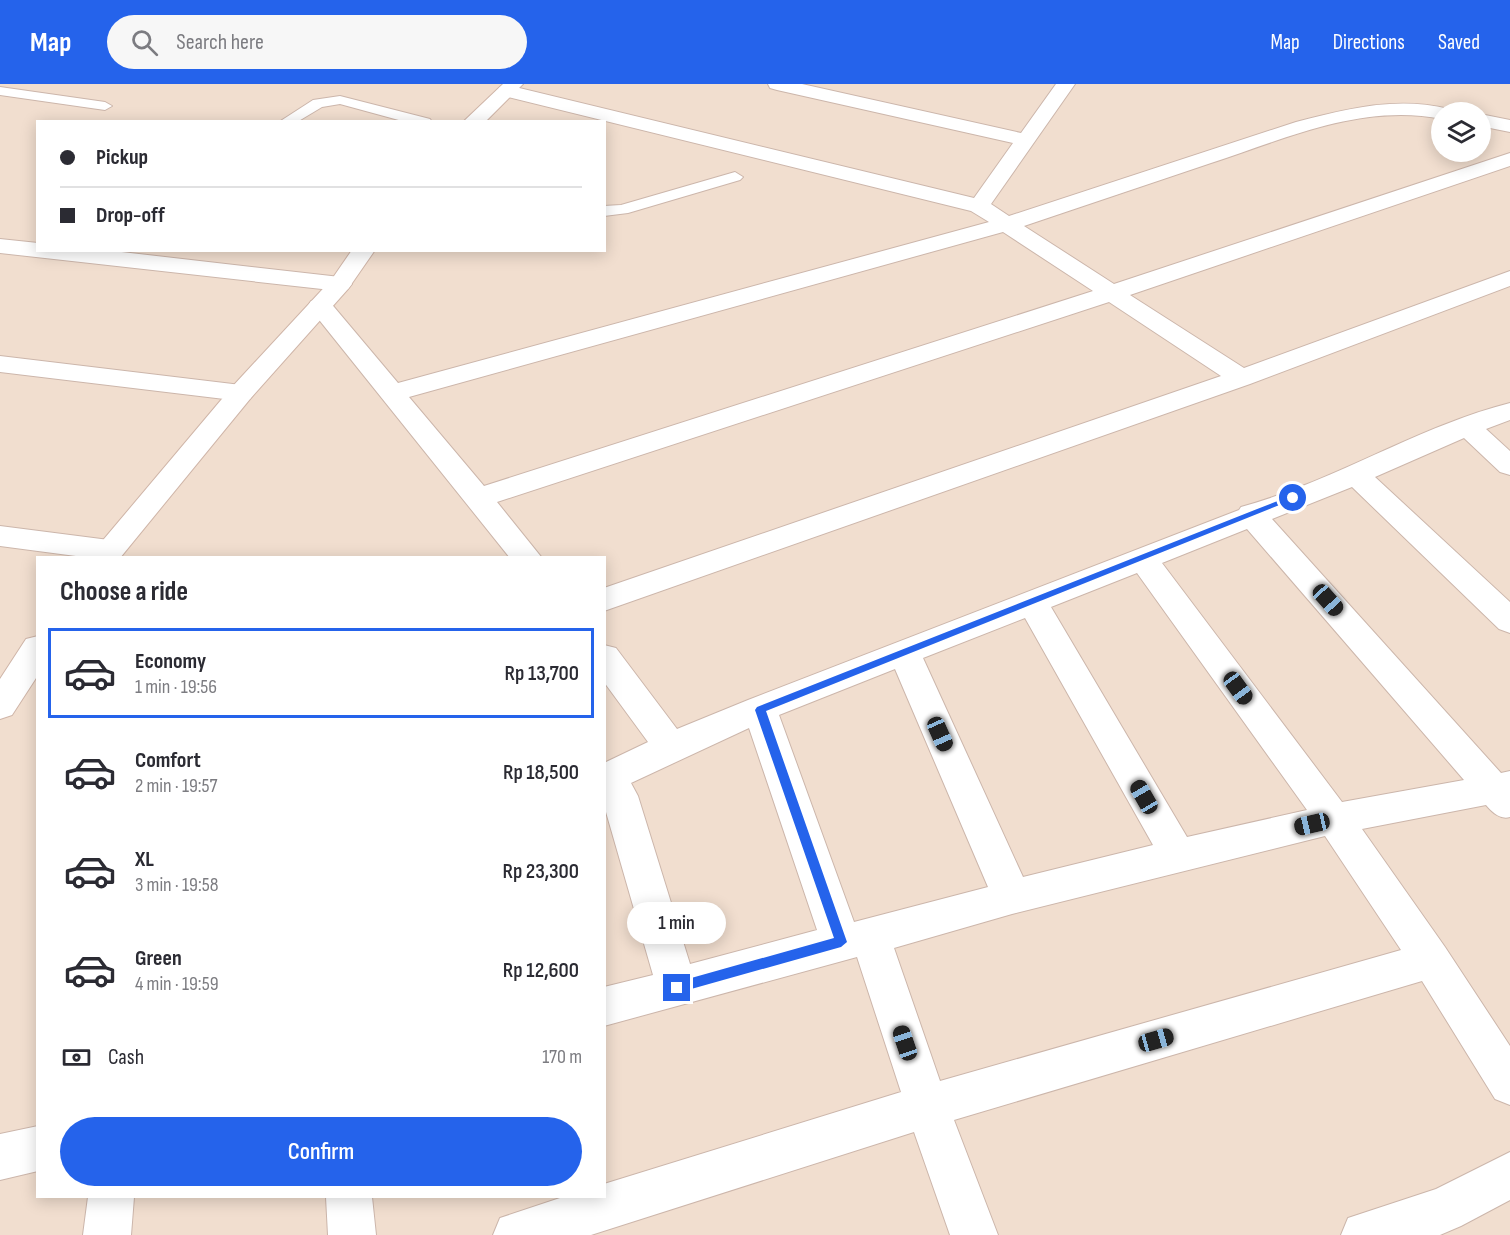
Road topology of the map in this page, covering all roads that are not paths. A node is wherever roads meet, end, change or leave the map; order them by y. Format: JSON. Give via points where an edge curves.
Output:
{"nodes":[{"id":1,"x":777,"y":84,"type":"edge"},
{"id":2,"x":1066,"y":84,"type":"edge"},
{"id":3,"x":510,"y":88,"type":"edge"},
{"id":4,"x":0,"y":92,"type":"edge"},
{"id":5,"x":105,"y":106,"type":"dead end"},
{"id":6,"x":1431,"y":111,"type":"edge"},
{"id":7,"x":289,"y":120,"type":"edge"},
{"id":8,"x":417,"y":120,"type":"edge"},
{"id":9,"x":475,"y":120,"type":"edge"},
{"id":10,"x":1491,"y":122,"type":"edge"},
{"id":11,"x":1510,"y":126,"type":"edge"},
{"id":12,"x":1026,"y":140,"type":"junction"},
{"id":13,"x":1510,"y":159,"type":"edge"},
{"id":14,"x":735,"y":177,"type":"dead end"},
{"id":15,"x":979,"y":206,"type":"junction"},
{"id":16,"x":606,"y":211,"type":"edge"},
{"id":17,"x":1007,"y":224,"type":"junction"},
{"id":18,"x":0,"y":246,"type":"edge"},
{"id":19,"x":36,"y":250,"type":"edge"},
{"id":20,"x":56,"y":252,"type":"edge"},
{"id":21,"x":363,"y":252,"type":"edge"},
{"id":22,"x":1510,"y":278,"type":"edge"},
{"id":23,"x":340,"y":284,"type":"junction"},
{"id":24,"x":1112,"y":293,"type":"junction"},
{"id":25,"x":320,"y":306,"type":"junction"},
{"id":26,"x":0,"y":364,"type":"edge"},
{"id":27,"x":1241,"y":378,"type":"junction"},
{"id":28,"x":240,"y":393,"type":"junction"},
{"id":29,"x":392,"y":393,"type":"junction"},
{"id":30,"x":1510,"y":411,"type":"edge"},
{"id":31,"x":1467,"y":426,"type":"junction"},
{"id":32,"x":1510,"y":466,"type":"edge"},
{"id":33,"x":1356,"y":475,"type":"junction"},
{"id":34,"x":478,"y":498,"type":"junction"},
{"id":35,"x":1251,"y":514,"type":"junction"},
{"id":36,"x":0,"y":536,"type":"edge"},
{"id":37,"x":106,"y":554,"type":"edge"},
{"id":38,"x":525,"y":556,"type":"edge"},
{"id":39,"x":1142,"y":558,"type":"junction"},
{"id":40,"x":606,"y":599,"type":"edge"},
{"id":41,"x":1032,"y":602,"type":"junction"},
{"id":42,"x":1510,"y":621,"type":"edge"},
{"id":43,"x":36,"y":651,"type":"edge"},
{"id":44,"x":904,"y":652,"type":"junction"},
{"id":45,"x":606,"y":660,"type":"edge"},
{"id":46,"x":2,"y":699,"type":"edge"},
{"id":47,"x":760,"y":710,"type":"junction"},
{"id":48,"x":671,"y":747,"type":"junction"},
{"id":49,"x":607,"y":778,"type":"edge"},
{"id":50,"x":1505,"y":794,"type":"edge"},
{"id":51,"x":1334,"y":819,"type":"junction"},
{"id":52,"x":1178,"y":855,"type":"junction"},
{"id":53,"x":1012,"y":897,"type":"junction"},
{"id":54,"x":855,"y":940,"type":"junction"},
{"id":55,"x":1431,"y":960,"type":"junction"},
{"id":56,"x":677,"y":988,"type":"junction"},
{"id":57,"x":606,"y":1006,"type":"edge"},
{"id":58,"x":1510,"y":1084,"type":"edge"},
{"id":59,"x":927,"y":1106,"type":"junction"},
{"id":60,"x":36,"y":1148,"type":"edge"},
{"id":61,"x":0,"y":1157,"type":"edge"},
{"id":62,"x":1510,"y":1175,"type":"edge"},
{"id":63,"x":111,"y":1198,"type":"edge"},
{"id":64,"x":349,"y":1198,"type":"edge"},
{"id":65,"x":1453,"y":1223,"type":"edge"},
{"id":66,"x":107,"y":1235,"type":"edge"},
{"id":67,"x":352,"y":1235,"type":"edge"},
{"id":68,"x":517,"y":1235,"type":"edge"},
{"id":69,"x":974,"y":1235,"type":"edge"},
{"id":70,"x":1365,"y":1235,"type":"edge"}],
"edges":[{"from":1,"to":12,"type":"street"},
{"from":2,"to":12,"type":"street"},
{"from":3,"to":9,"type":"street"},
{"from":3,"to":15,"type":"street"},
{"from":4,"to":5,"type":"lane"},
{"from":6,"to":17,"type":"street","via":[[1411,108],[1341,116],[1303,126]]},
{"from":7,"to":8,"type":"lane","via":[[318,103],[340,100]]},
{"from":10,"to":11,"type":"street"},
{"from":12,"to":15,"type":"street"},
{"from":13,"to":24,"type":"street"},
{"from":14,"to":16,"type":"lane","via":[[622,210]]},
{"from":15,"to":17,"type":"street"},
{"from":17,"to":24,"type":"street"},
{"from":17,"to":29,"type":"street"},
{"from":18,"to":19,"type":"street"},
{"from":20,"to":23,"type":"street"},
{"from":21,"to":23,"type":"street"},
{"from":22,"to":27,"type":"street"},
{"from":23,"to":25,"type":"street"},
{"from":24,"to":27,"type":"street"},
{"from":24,"to":34,"type":"street"},
{"from":25,"to":28,"type":"street"},
{"from":25,"to":29,"type":"street"},
{"from":26,"to":28,"type":"street"},
{"from":27,"to":40,"type":"street"},
{"from":28,"to":37,"type":"street"},
{"from":29,"to":34,"type":"street"},
{"from":30,"to":31,"type":"street"},
{"from":31,"to":32,"type":"street"},
{"from":31,"to":33,"type":"street"},
{"from":33,"to":35,"type":"street"},
{"from":33,"to":42,"type":"street"},
{"from":34,"to":38,"type":"street"},
{"from":35,"to":39,"type":"street"},
{"from":35,"to":50,"type":"street"},
{"from":36,"to":37,"type":"street"},
{"from":39,"to":41,"type":"street"},
{"from":39,"to":51,"type":"street"},
{"from":41,"to":44,"type":"street"},
{"from":41,"to":52,"type":"street"},
{"from":43,"to":46,"type":"street"},
{"from":44,"to":47,"type":"street"},
{"from":44,"to":53,"type":"street"},
{"from":45,"to":48,"type":"street"},
{"from":47,"to":48,"type":"street"},
{"from":47,"to":54,"type":"street"},
{"from":48,"to":49,"type":"street"},
{"from":49,"to":56,"type":"street","via":[[620,796]]},
{"from":50,"to":51,"type":"street"},
{"from":51,"to":52,"type":"street"},
{"from":51,"to":55,"type":"street"},
{"from":52,"to":53,"type":"street"},
{"from":53,"to":54,"type":"street"},
{"from":54,"to":56,"type":"street"},
{"from":54,"to":59,"type":"street"},
{"from":55,"to":58,"type":"street"},
{"from":55,"to":59,"type":"street"},
{"from":56,"to":57,"type":"street"},
{"from":59,"to":68,"type":"street"},
{"from":59,"to":69,"type":"street"},
{"from":60,"to":61,"type":"street"},
{"from":62,"to":65,"type":"street"},
{"from":63,"to":66,"type":"street"},
{"from":64,"to":67,"type":"street"},
{"from":65,"to":70,"type":"street"}]}
